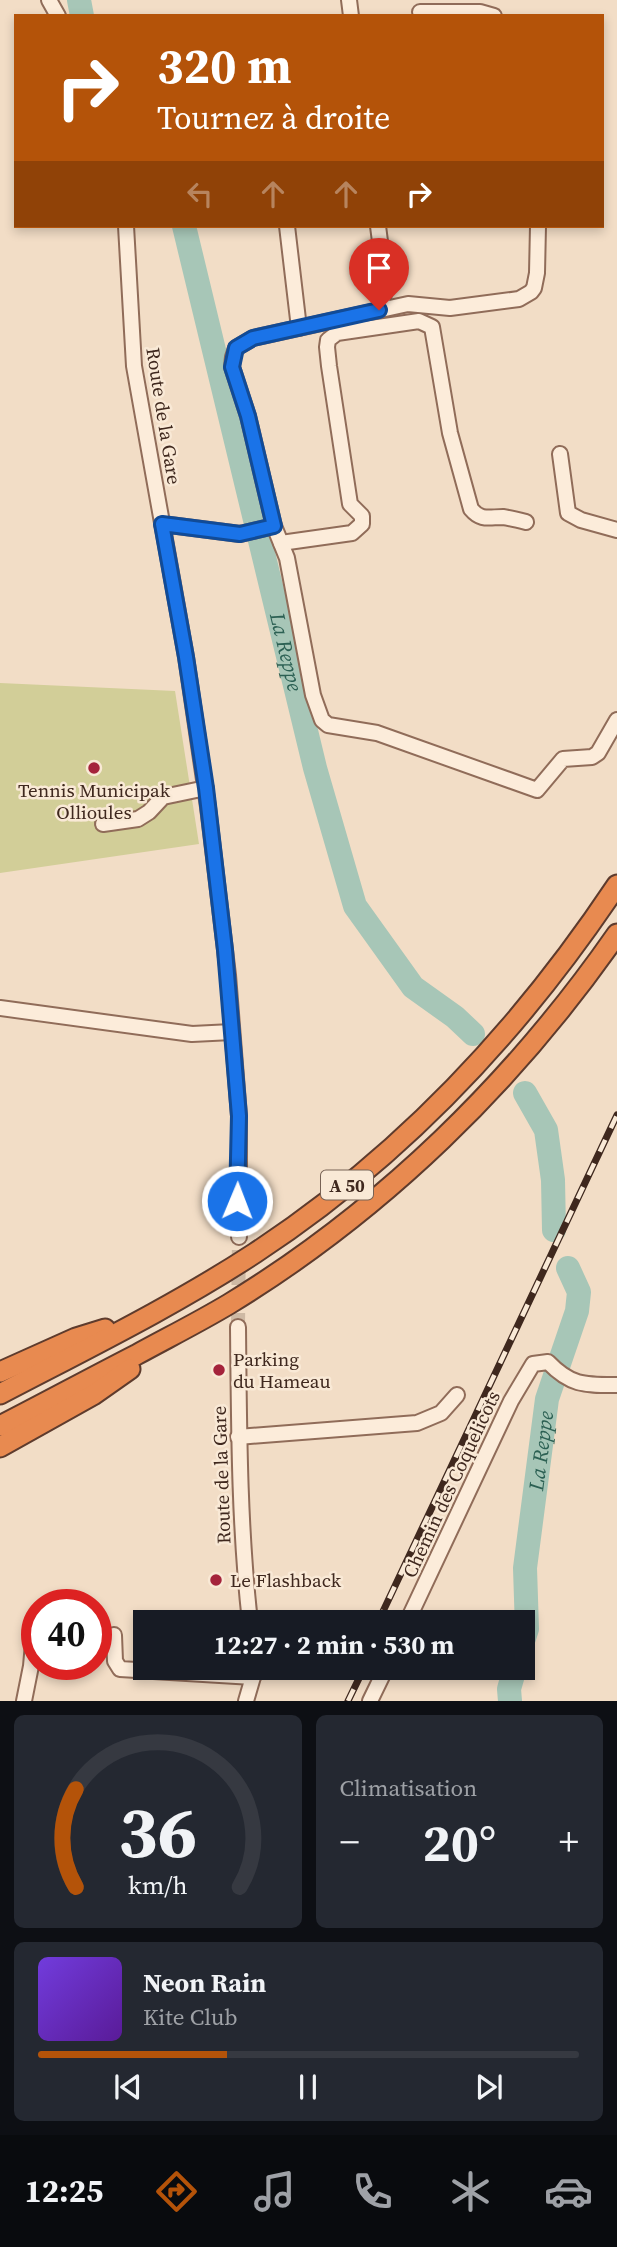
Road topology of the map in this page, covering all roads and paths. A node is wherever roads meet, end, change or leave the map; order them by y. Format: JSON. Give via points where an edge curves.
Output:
{"nodes":[{"id":1,"x":420,"y":12,"type":"dead end"},
{"id":2,"x":487,"y":14,"type":"edge"},
{"id":3,"x":125,"y":228,"type":"edge"},
{"id":4,"x":287,"y":228,"type":"edge"},
{"id":5,"x":378,"y":228,"type":"edge"},
{"id":6,"x":537,"y":228,"type":"edge"},
{"id":7,"x":379,"y":310,"type":"junction"},
{"id":8,"x":299,"y":328,"type":"junction"},
{"id":9,"x":560,"y":454,"type":"dead end"},
{"id":10,"x":526,"y":522,"type":"dead end"},
{"id":11,"x":162,"y":524,"type":"junction"},
{"id":12,"x":274,"y":526,"type":"junction"},
{"id":13,"x":617,"y":530,"type":"edge"},
{"id":14,"x":281,"y":543,"type":"junction"},
{"id":15,"x":617,"y":720,"type":"edge"},
{"id":16,"x":206,"y":788,"type":"junction"},
{"id":17,"x":103,"y":824,"type":"dead end"},
{"id":18,"x":617,"y":885,"type":"edge"},
{"id":19,"x":617,"y":934,"type":"edge"},
{"id":20,"x":0,"y":1008,"type":"edge"},
{"id":21,"x":232,"y":1032,"type":"junction"},
{"id":22,"x":239,"y":1237,"type":"tunnel mouth"},
{"id":23,"x":146,"y":1317,"type":"junction"},
{"id":24,"x":194,"y":1324,"type":"junction"},
{"id":25,"x":238,"y":1327,"type":"tunnel mouth"},
{"id":26,"x":0,"y":1372,"type":"edge"},
{"id":27,"x":617,"y":1385,"type":"edge"},
{"id":28,"x":0,"y":1394,"type":"edge"},
{"id":29,"x":457,"y":1395,"type":"dead end"},
{"id":30,"x":0,"y":1426,"type":"edge"},
{"id":31,"x":238,"y":1437,"type":"junction"},
{"id":32,"x":0,"y":1447,"type":"edge"},
{"id":33,"x":249,"y":1610,"type":"edge"},
{"id":34,"x":413,"y":1610,"type":"edge"},
{"id":35,"x":114,"y":1635,"type":"dead end"},
{"id":36,"x":133,"y":1670,"type":"edge"},
{"id":37,"x":29,"y":1680,"type":"edge"},
{"id":38,"x":253,"y":1680,"type":"edge"},
{"id":39,"x":380,"y":1680,"type":"edge"},
{"id":40,"x":251,"y":1698,"type":"edge"},
{"id":41,"x":24,"y":1701,"type":"edge"},
{"id":42,"x":370,"y":1701,"type":"edge"}],
"edges":[{"from":1,"to":2,"type":"street"},
{"from":3,"to":11,"type":"street","name":"Route de la Gare","via":[[134,366]]},
{"from":4,"to":8,"type":"street"},
{"from":5,"to":7,"type":"street","via":[[386,288]]},
{"from":6,"to":7,"type":"street","via":[[534,288],[519,299],[450,308],[408,304]]},
{"from":7,"to":8,"type":"street"},
{"from":8,"to":12,"type":"street","via":[[253,338],[236,348],[233,357]]},
{"from":9,"to":13,"type":"street","via":[[568,513]]},
{"from":10,"to":14,"type":"street","via":[[482,518],[471,509],[450,433],[432,327],[419,321],[337,333],[328,340],[346,484],[350,504],[362,516],[362,524],[352,533]]},
{"from":11,"to":12,"type":"street","via":[[240,534]]},
{"from":11,"to":16,"type":"street","name":"Route de la Gare"},
{"from":12,"to":14,"type":"street"},
{"from":14,"to":15,"type":"street","via":[[313,695],[321,720],[328,725],[377,733],[537,790],[563,759],[598,754]]},
{"from":16,"to":17,"type":"street","via":[[163,797],[138,819]]},
{"from":16,"to":21,"type":"street","name":"Route de la Gare"},
{"from":18,"to":23,"type":"highway","number":"A 50","via":[[512,1026],[391,1148],[257,1252]]},
{"from":19,"to":24,"type":"highway","number":"A 50","via":[[529,1050],[405,1175],[344,1224]]},
{"from":20,"to":21,"type":"street","via":[[192,1034]]},
{"from":21,"to":22,"type":"street","name":"Route de la Gare","via":[[239,1116]]},
{"from":23,"to":26,"type":"highway","via":[[76,1338]]},
{"from":23,"to":28,"type":"highway","number":"A 50"},
{"from":24,"to":30,"type":"highway","number":"A 50"},
{"from":24,"to":32,"type":"highway","via":[[93,1395]]},
{"from":25,"to":31,"type":"street","name":"Route de la Gare"},
{"from":27,"to":34,"type":"street","name":"Chemin des Coquelicots","via":[[591,1385],[563,1377],[548,1362],[533,1364],[511,1401]]},
{"from":29,"to":31,"type":"street","via":[[441,1413],[417,1423]]},
{"from":31,"to":33,"type":"street","name":"Route de la Gare","via":[[236,1490]]},
{"from":35,"to":36,"type":"street","via":[[115,1661],[120,1670]]},
{"from":37,"to":41,"type":"street"},
{"from":38,"to":40,"type":"street"},
{"from":39,"to":42,"type":"street"}]}
